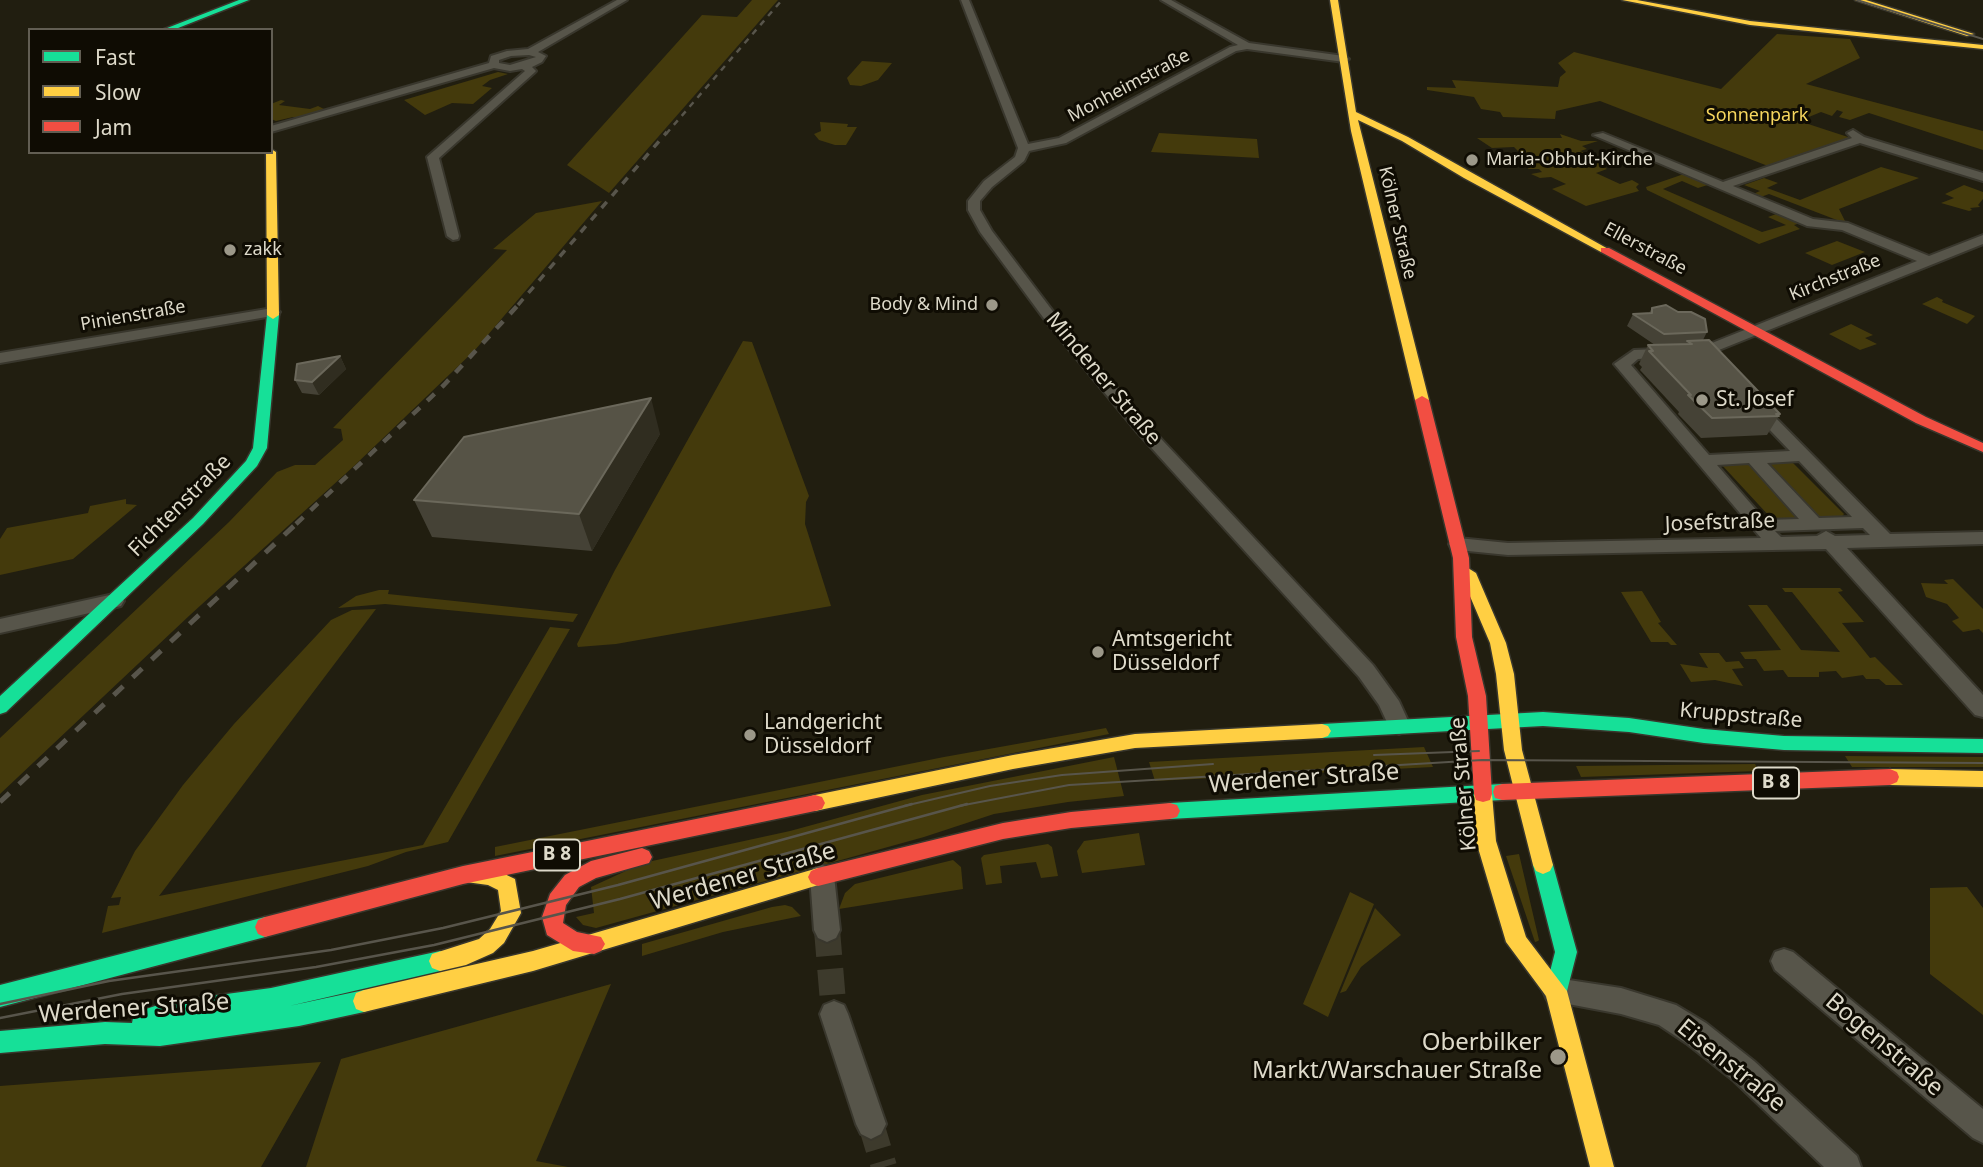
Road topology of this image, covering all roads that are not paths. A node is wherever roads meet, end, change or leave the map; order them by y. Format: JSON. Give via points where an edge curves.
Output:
{"nodes":[{"id":1,"x":245,"y":0,"type":"edge"},
{"id":2,"x":623,"y":0,"type":"edge"},
{"id":3,"x":965,"y":0,"type":"edge"},
{"id":4,"x":1165,"y":0,"type":"edge"},
{"id":5,"x":1334,"y":0,"type":"edge"},
{"id":6,"x":1626,"y":0,"type":"edge"},
{"id":7,"x":1859,"y":0,"type":"edge"},
{"id":8,"x":171,"y":28,"type":"edge"},
{"id":9,"x":1982,"y":41,"type":"edge"},
{"id":10,"x":1247,"y":46,"type":"junction"},
{"id":11,"x":530,"y":52,"type":"junction"},
{"id":12,"x":1344,"y":59,"type":"junction"},
{"id":13,"x":494,"y":65,"type":"junction"},
{"id":14,"x":525,"y":66,"type":"junction"},
{"id":15,"x":1351,"y":113,"type":"junction"},
{"id":16,"x":273,"y":128,"type":"edge"},
{"id":17,"x":1599,"y":135,"type":"dead end"},
{"id":18,"x":1405,"y":139,"type":"junction"},
{"id":19,"x":1358,"y":140,"type":"junction"},
{"id":20,"x":1024,"y":148,"type":"junction"},
{"id":21,"x":271,"y":154,"type":"edge"},
{"id":22,"x":1963,"y":166,"type":"junction"},
{"id":23,"x":1983,"y":169,"type":"edge"},
{"id":24,"x":1983,"y":177,"type":"edge"},
{"id":25,"x":1726,"y":185,"type":"junction"},
{"id":26,"x":453,"y":236,"type":"dead end"},
{"id":27,"x":1983,"y":239,"type":"edge"},
{"id":28,"x":1930,"y":261,"type":"junction"},
{"id":29,"x":273,"y":312,"type":"junction"},
{"id":30,"x":1756,"y":331,"type":"junction"},
{"id":31,"x":0,"y":358,"type":"edge"},
{"id":32,"x":1740,"y":390,"type":"edge"},
{"id":33,"x":1921,"y":420,"type":"junction"},
{"id":34,"x":1983,"y":448,"type":"edge"},
{"id":35,"x":1804,"y":456,"type":"junction"},
{"id":36,"x":1753,"y":458,"type":"junction"},
{"id":37,"x":1983,"y":458,"type":"edge"},
{"id":38,"x":1703,"y":460,"type":"junction"},
{"id":39,"x":1867,"y":522,"type":"junction"},
{"id":40,"x":1760,"y":526,"type":"junction"},
{"id":41,"x":1818,"y":529,"type":"junction"},
{"id":42,"x":1983,"y":538,"type":"edge"},
{"id":43,"x":1886,"y":541,"type":"junction"},
{"id":44,"x":1776,"y":544,"type":"junction"},
{"id":45,"x":1459,"y":551,"type":"junction"},
{"id":46,"x":114,"y":601,"type":"junction"},
{"id":47,"x":0,"y":626,"type":"edge"},
{"id":48,"x":0,"y":707,"type":"edge"},
{"id":49,"x":1983,"y":709,"type":"edge"},
{"id":50,"x":1504,"y":720,"type":"junction"},
{"id":51,"x":1479,"y":721,"type":"junction"},
{"id":52,"x":1399,"y":725,"type":"junction"},
{"id":53,"x":1983,"y":746,"type":"edge"},
{"id":54,"x":1983,"y":779,"type":"edge"},
{"id":55,"x":1525,"y":791,"type":"junction"},
{"id":56,"x":1484,"y":793,"type":"junction"},
{"id":57,"x":827,"y":800,"type":"junction"},
{"id":58,"x":790,"y":825,"type":"dead end"},
{"id":59,"x":661,"y":853,"type":"dead end"},
{"id":60,"x":463,"y":875,"type":"junction"},
{"id":61,"x":822,"y":876,"type":"junction"},
{"id":62,"x":827,"y":930,"type":"tunnel mouth"},
{"id":63,"x":594,"y":944,"type":"junction"},
{"id":64,"x":1784,"y":961,"type":"dead end"},
{"id":65,"x":1556,"y":991,"type":"junction"},
{"id":66,"x":0,"y":996,"type":"edge"},
{"id":67,"x":834,"y":1014,"type":"tunnel mouth"},
{"id":68,"x":105,"y":1032,"type":"junction"},
{"id":69,"x":0,"y":1042,"type":"edge"},
{"id":70,"x":871,"y":1124,"type":"tunnel mouth"},
{"id":71,"x":1983,"y":1128,"type":"edge"},
{"id":72,"x":1602,"y":1167,"type":"edge"},
{"id":73,"x":1846,"y":1167,"type":"edge"}],
"edges":[{"from":1,"to":8,"type":"main road"},
{"from":2,"to":11,"type":"street"},
{"from":3,"to":20,"type":"street"},
{"from":4,"to":10,"type":"street"},
{"from":5,"to":12,"type":"main road","name":"Kölner Straße"},
{"from":6,"to":9,"type":"main road","via":[[1750,23],[1925,41]]},
{"from":7,"to":9,"type":"main road"},
{"from":10,"to":12,"type":"street"},
{"from":10,"to":20,"type":"street","name":"Monheimstraße","via":[[1233,49],[1076,134]]},
{"from":11,"to":13,"type":"street","via":[[498,56]]},
{"from":11,"to":14,"type":"street","via":[[541,58]]},
{"from":12,"to":15,"type":"main road","name":"Kölner Straße"},
{"from":13,"to":14,"type":"street"},
{"from":13,"to":16,"type":"street"},
{"from":14,"to":26,"type":"street","via":[[531,71],[433,157]]},
{"from":15,"to":18,"type":"main road","name":"Ellerstraße"},
{"from":15,"to":19,"type":"main road","name":"Kölner Straße"},
{"from":17,"to":25,"type":"street","name":"Kirchstraße"},
{"from":18,"to":19,"type":"main road","name":"Kölner Straße","via":[[1377,133]]},
{"from":18,"to":30,"type":"main road","name":"Ellerstraße"},
{"from":19,"to":45,"type":"main road","name":"Kölner Straße"},
{"from":20,"to":52,"type":"street","name":"Mindener Straße","via":[[1020,159],[974,201],[986,232],[1139,425],[1366,671]]},
{"from":21,"to":29,"type":"main road","name":"Fichtenstraße"},
{"from":22,"to":23,"type":"street"},
{"from":22,"to":24,"type":"street"},
{"from":22,"to":25,"type":"street","via":[[1870,131],[1853,133],[1860,139]]},
{"from":25,"to":28,"type":"street","name":"Kirchstraße","via":[[1811,223],[1844,226]]},
{"from":27,"to":28,"type":"street","name":"Kirchstraße"},
{"from":28,"to":30,"type":"street","name":"Kirchstraße"},
{"from":29,"to":31,"type":"street","name":"Pinienstraße"},
{"from":29,"to":46,"type":"main road","name":"Fichtenstraße","via":[[263,433],[252,463]]},
{"from":30,"to":33,"type":"main road","name":"Ellerstraße"},
{"from":30,"to":38,"type":"street","name":"Kirchstraße","via":[[1708,356],[1634,355],[1622,364]]},
{"from":32,"to":35,"type":"street"},
{"from":33,"to":34,"type":"main road","name":"Ellerstraße"},
{"from":33,"to":37,"type":"main road","name":"Ellerstraße"},
{"from":35,"to":36,"type":"street"},
{"from":35,"to":39,"type":"street"},
{"from":36,"to":38,"type":"street"},
{"from":36,"to":41,"type":"street"},
{"from":38,"to":40,"type":"street"},
{"from":39,"to":41,"type":"street"},
{"from":39,"to":43,"type":"street"},
{"from":40,"to":41,"type":"street"},
{"from":40,"to":44,"type":"street"},
{"from":41,"to":43,"type":"street","name":"Josefstraße"},
{"from":41,"to":44,"type":"street","name":"Josefstraße"},
{"from":41,"to":49,"type":"street"},
{"from":42,"to":43,"type":"street","name":"Josefstraße"},
{"from":44,"to":45,"type":"street","name":"Josefstraße"},
{"from":45,"to":50,"type":"main road","name":"Kölner Straße","via":[[1498,643],[1505,674]]},
{"from":45,"to":51,"type":"main road","name":"Kölner Straße","via":[[1464,637]]},
{"from":46,"to":47,"type":"street"},
{"from":46,"to":48,"type":"main road","name":"Fichtenstraße"},
{"from":50,"to":51,"type":"main road","name":"Werdener Straße","number":"B 8"},
{"from":50,"to":53,"type":"main road","name":"Kruppstraße","number":"B 8","via":[[1607,723],[1784,743]]},
{"from":50,"to":55,"type":"main road","name":"Kölner Straße"},
{"from":51,"to":52,"type":"main road","name":"Werdener Straße","number":"B 8"},
{"from":51,"to":56,"type":"main road","name":"Kölner Straße"},
{"from":52,"to":57,"type":"main road","name":"Werdener Straße","number":"B 8","via":[[1128,742]]},
{"from":54,"to":55,"type":"main road","number":"B 8","via":[[1871,777]]},
{"from":55,"to":56,"type":"main road","name":"Werdener Straße","number":"B 8"},
{"from":55,"to":65,"type":"main road","name":"Kölner Straße","via":[[1566,952]]},
{"from":56,"to":61,"type":"main road","name":"Werdener Straße","number":"B 8","via":[[1071,820],[1003,831]]},
{"from":56,"to":65,"type":"main road","name":"Kölner Straße","via":[[1486,841],[1517,942]]},
{"from":57,"to":58,"type":"main road"},
{"from":57,"to":60,"type":"main road","name":"Werdener Straße","number":"B 8"},
{"from":59,"to":63,"type":"main road","via":[[591,870],[561,892],[552,917],[554,928],[573,941]]},
{"from":60,"to":66,"type":"main road","name":"Werdener Straße","number":"B 8"},
{"from":60,"to":68,"type":"main road","via":[[499,879],[511,894],[507,923],[486,946],[467,956],[271,999],[167,1013]]},
{"from":61,"to":62,"type":"street"},
{"from":61,"to":63,"type":"main road","name":"Werdener Straße","number":"B 8"},
{"from":63,"to":68,"type":"main road","name":"Werdener Straße","number":"B 8","via":[[299,1015],[160,1035]]},
{"from":64,"to":71,"type":"street","name":"Bogenstraße"},
{"from":65,"to":72,"type":"main road","name":"Kölner Straße"},
{"from":65,"to":73,"type":"street","name":"Eisenstraße","via":[[1621,1001],[1666,1014],[1744,1071]]},
{"from":67,"to":70,"type":"street"},
{"from":68,"to":69,"type":"main road","name":"Werdener Straße","number":"B 8"}]}
